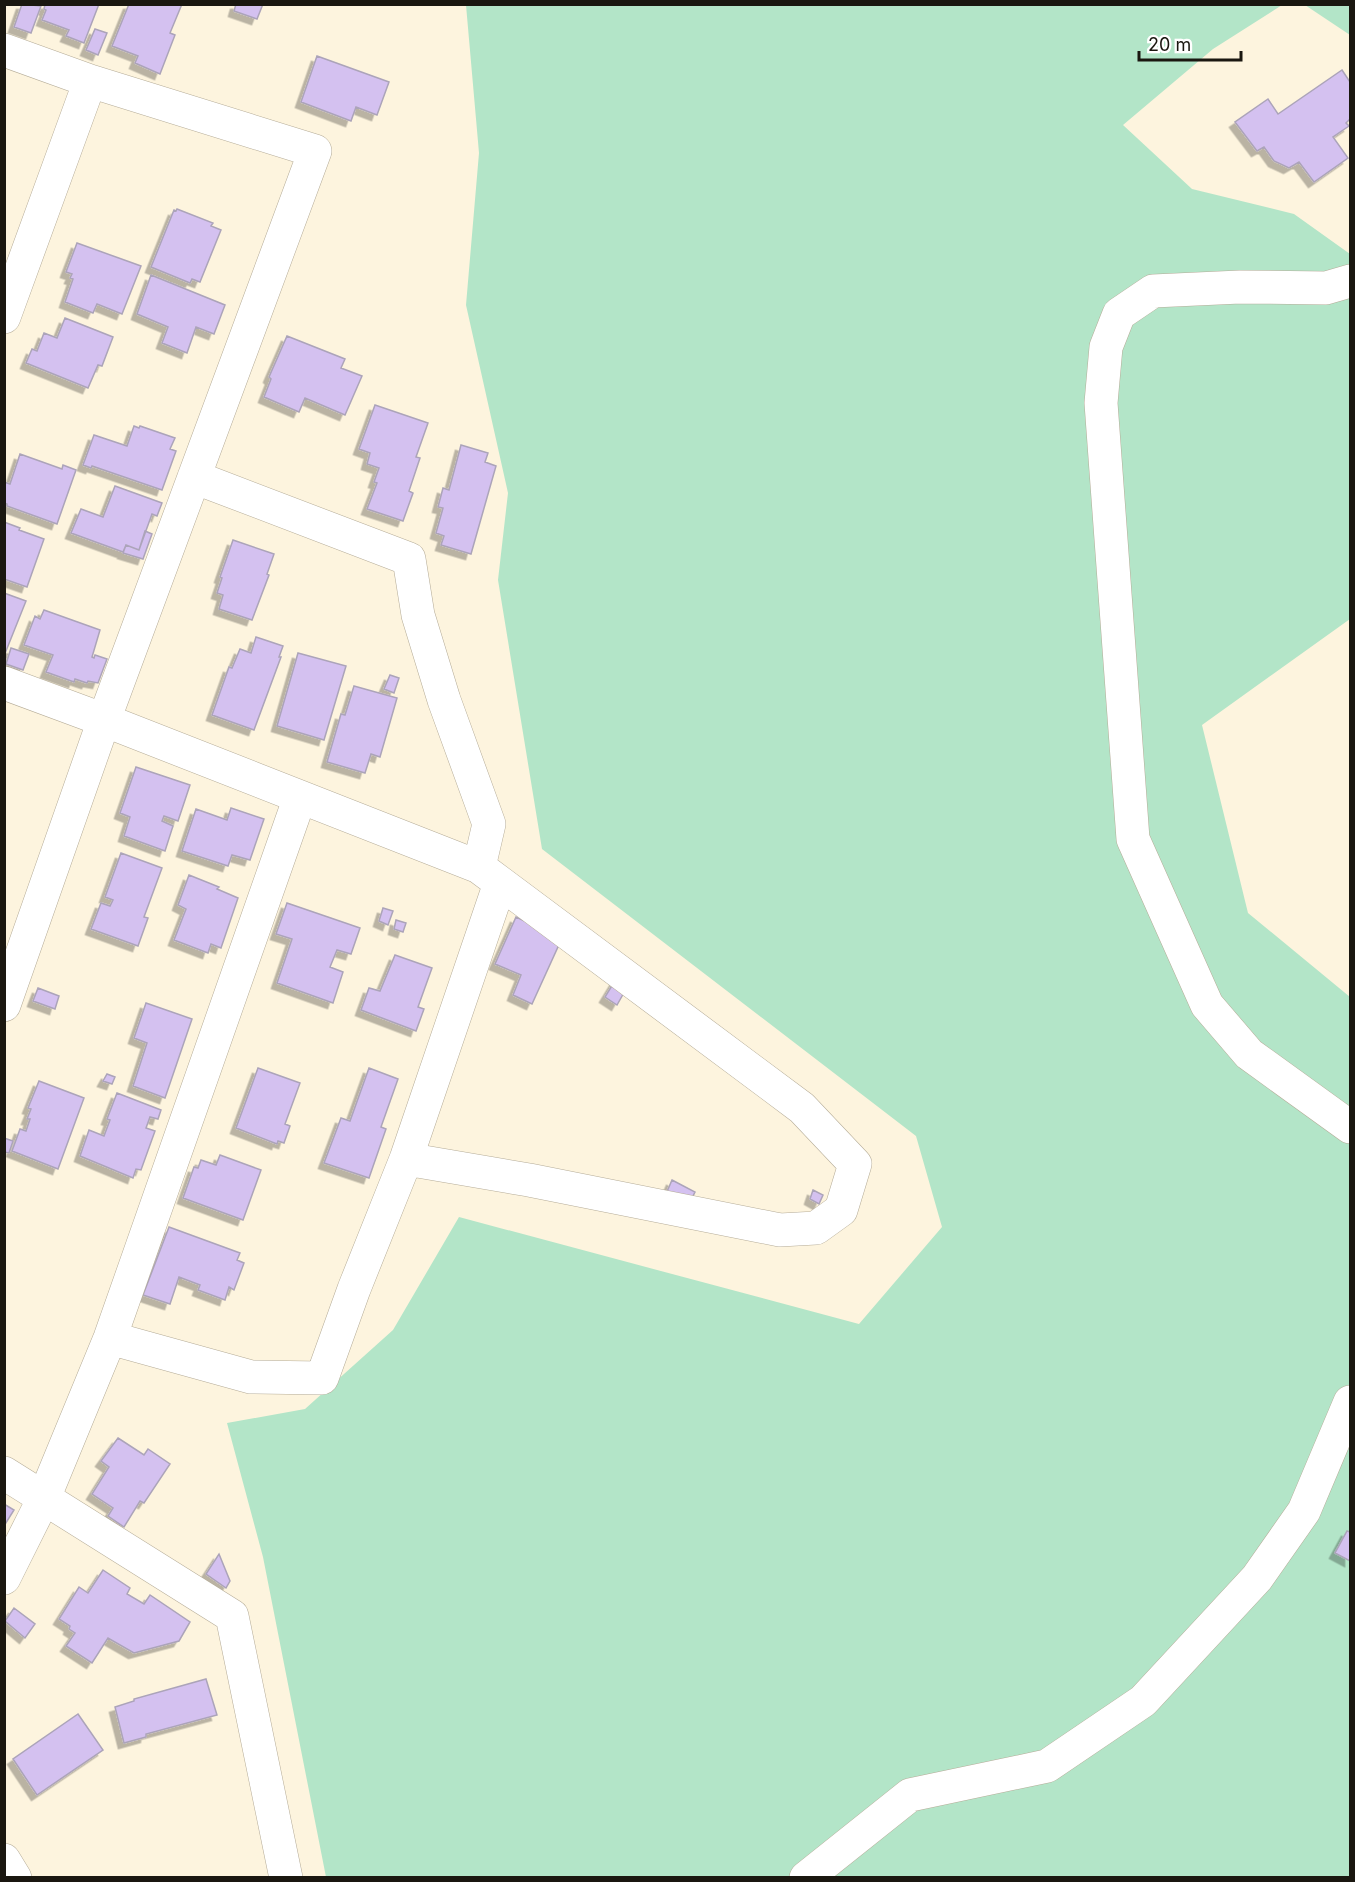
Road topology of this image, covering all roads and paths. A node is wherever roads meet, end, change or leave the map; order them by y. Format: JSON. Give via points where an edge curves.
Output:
{"nodes":[{"id":1,"x":4,"y":50,"type":"edge"},
{"id":2,"x":90,"y":81,"type":"junction"},
{"id":3,"x":1350,"y":280,"type":"edge"},
{"id":4,"x":4,"y":317,"type":"edge"},
{"id":5,"x":194,"y":477,"type":"junction"},
{"id":6,"x":4,"y":683,"type":"edge"},
{"id":7,"x":104,"y":720,"type":"junction"},
{"id":8,"x":300,"y":796,"type":"junction"},
{"id":9,"x":489,"y":875,"type":"junction"},
{"id":10,"x":4,"y":1005,"type":"edge"},
{"id":11,"x":1350,"y":1127,"type":"edge"},
{"id":12,"x":406,"y":1159,"type":"junction"},
{"id":13,"x":110,"y":1338,"type":"junction"},
{"id":14,"x":1350,"y":1402,"type":"edge"},
{"id":15,"x":4,"y":1473,"type":"edge"},
{"id":16,"x":44,"y":1498,"type":"junction"},
{"id":17,"x":4,"y":1578,"type":"edge"},
{"id":18,"x":4,"y":1860,"type":"edge"},
{"id":19,"x":15,"y":1878,"type":"edge"},
{"id":20,"x":286,"y":1878,"type":"edge"},
{"id":21,"x":806,"y":1878,"type":"edge"}],
"edges":[{"from":1,"to":2,"type":"street"},
{"from":2,"to":4,"type":"street"},
{"from":2,"to":5,"type":"street","via":[[315,151]]},
{"from":3,"to":11,"type":"street","via":[[1326,288],[1153,291],[1119,314],[1106,347],[1101,403],[1132,839],[1207,1005],[1249,1054]]},
{"from":5,"to":7,"type":"street"},
{"from":5,"to":9,"type":"street","via":[[409,559],[418,615],[489,824]]},
{"from":6,"to":7,"type":"street"},
{"from":7,"to":8,"type":"street"},
{"from":7,"to":10,"type":"street"},
{"from":8,"to":9,"type":"street"},
{"from":8,"to":13,"type":"street"},
{"from":9,"to":12,"type":"street"},
{"from":9,"to":12,"type":"street","via":[[802,1108],[855,1164],[841,1210],[816,1228],[780,1230]]},
{"from":12,"to":13,"type":"street","via":[[322,1378],[251,1377]]},
{"from":13,"to":16,"type":"street"},
{"from":14,"to":21,"type":"street","via":[[1304,1511],[1257,1578],[1143,1701],[1047,1766],[910,1796]]},
{"from":15,"to":16,"type":"street"},
{"from":16,"to":17,"type":"street"},
{"from":16,"to":20,"type":"street","via":[[232,1616]]},
{"from":18,"to":19,"type":"street"}]}
